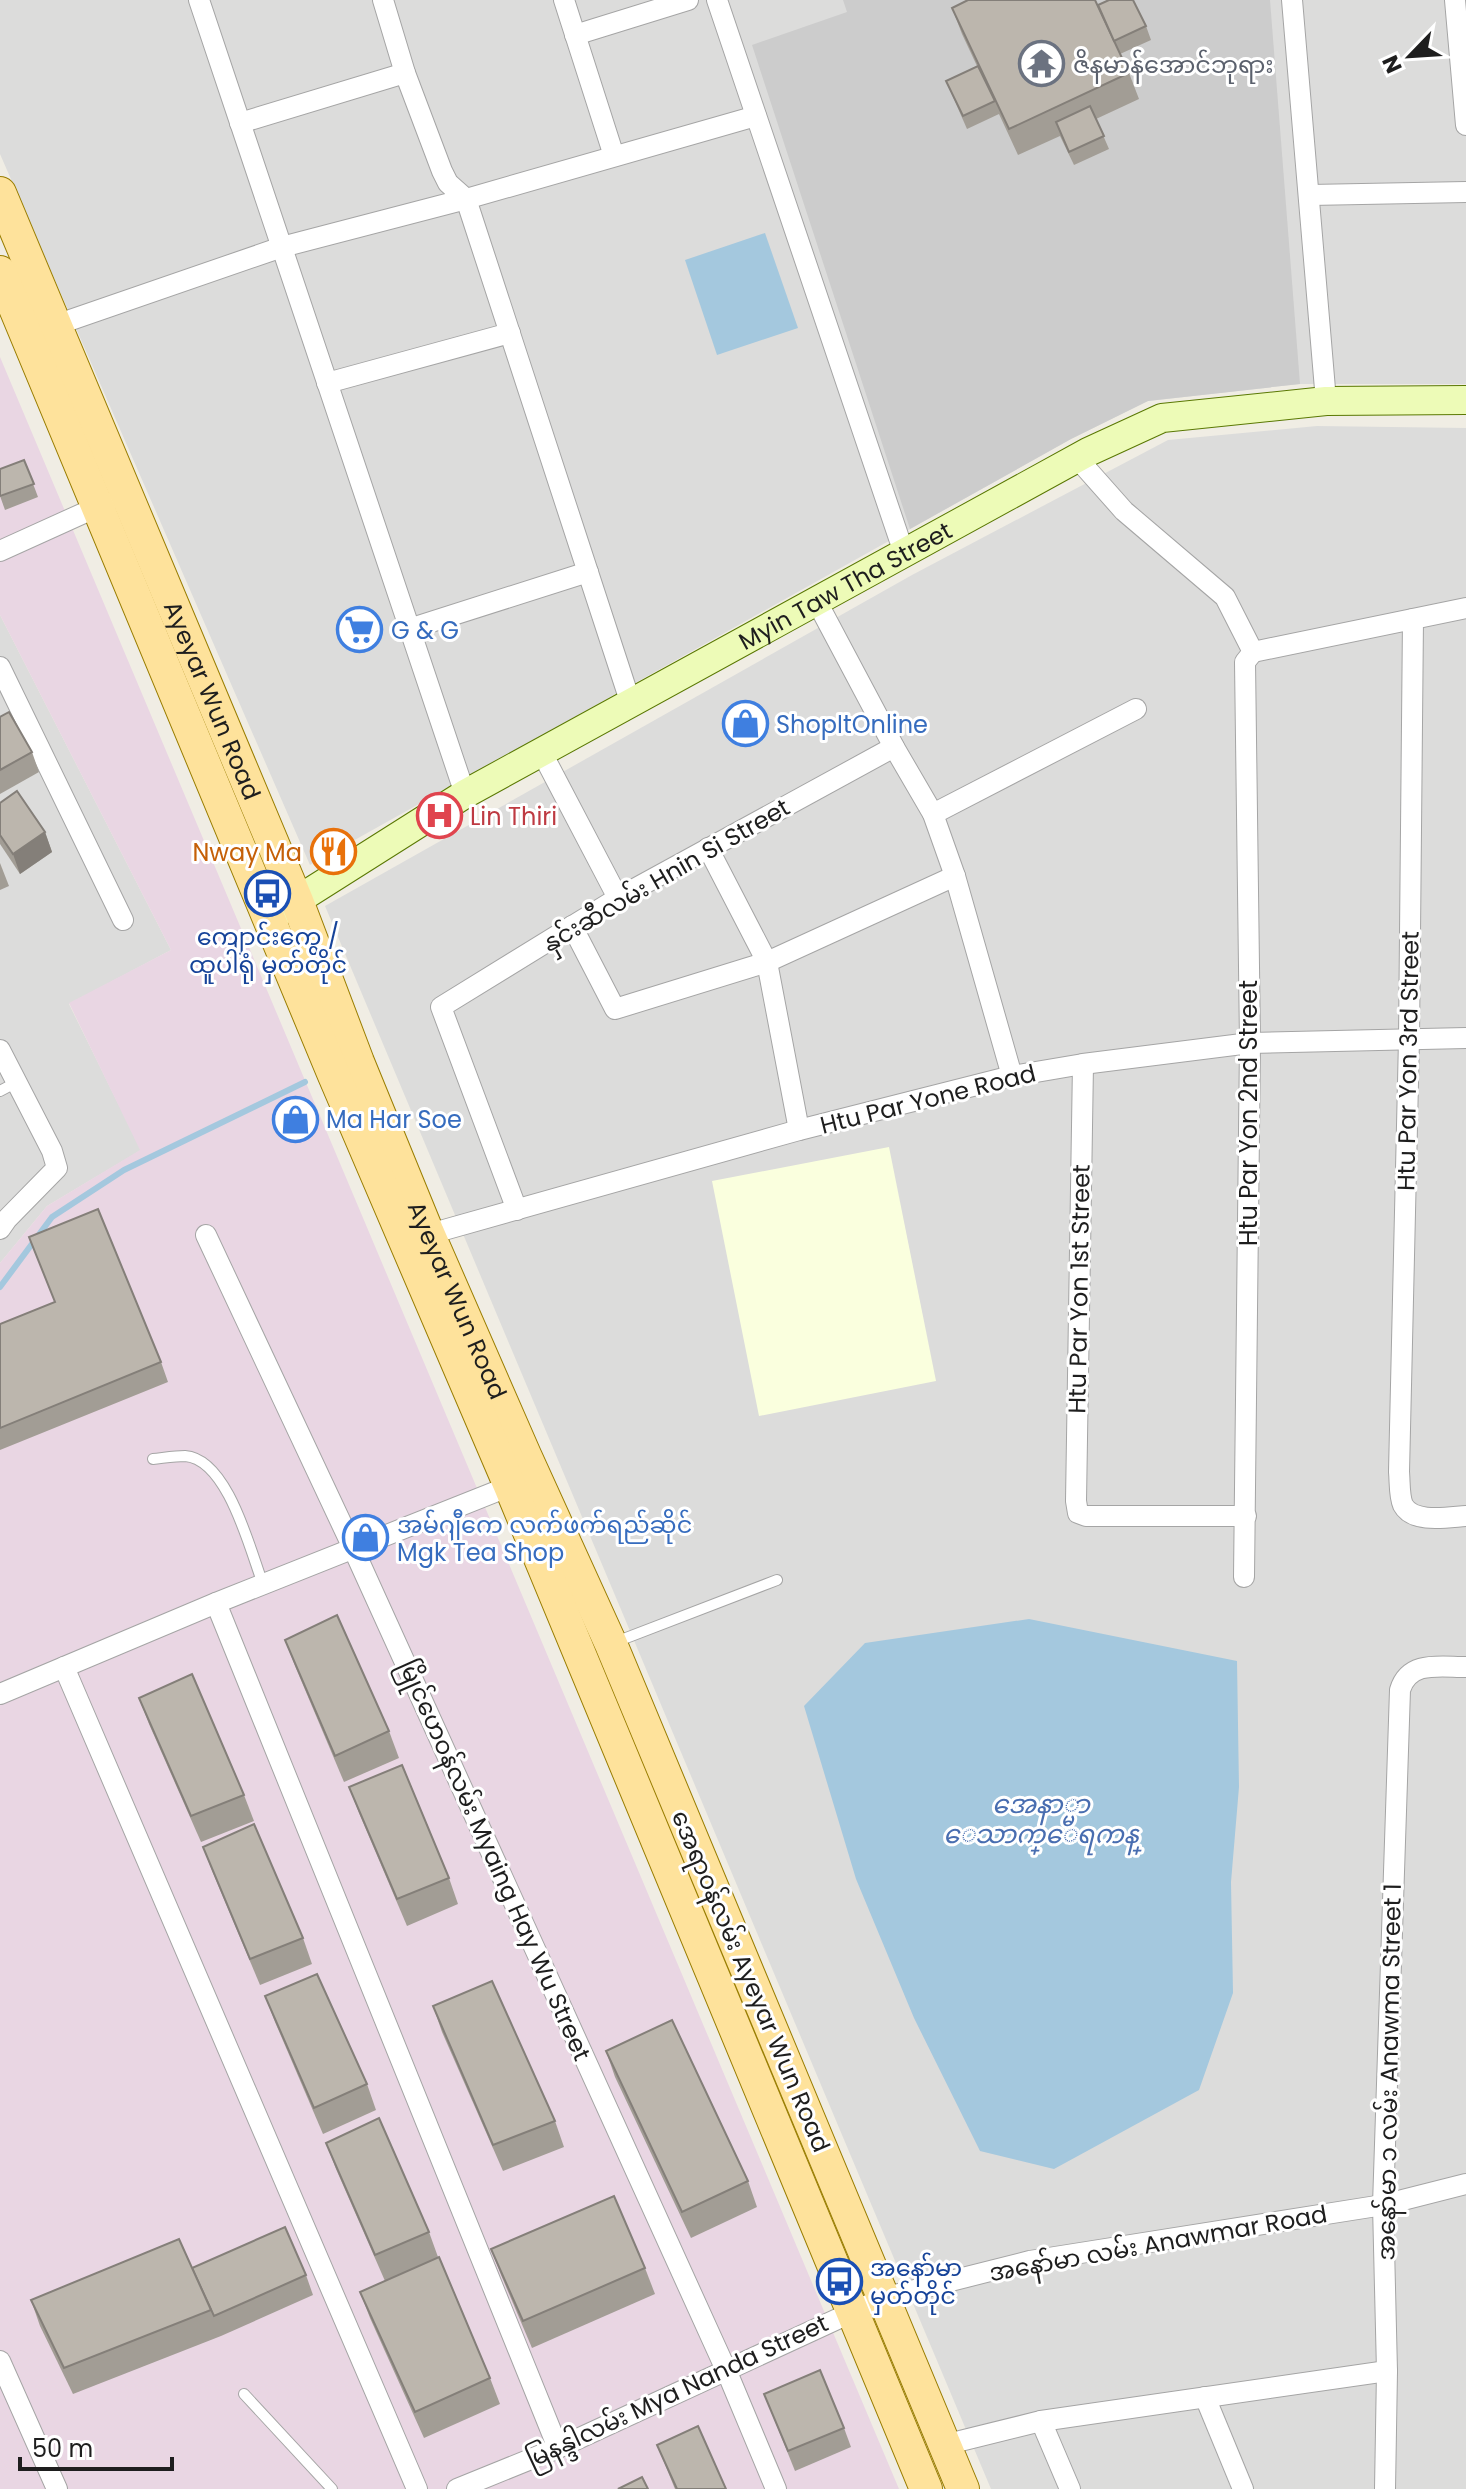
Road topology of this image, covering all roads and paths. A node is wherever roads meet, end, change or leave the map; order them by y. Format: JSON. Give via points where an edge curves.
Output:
{"nodes":[{"id":1,"x":199,"y":0,"type":"edge"},
{"id":2,"x":383,"y":0,"type":"edge"},
{"id":3,"x":564,"y":0,"type":"edge"},
{"id":4,"x":688,"y":0,"type":"edge"},
{"id":5,"x":717,"y":0,"type":"edge"},
{"id":6,"x":1292,"y":0,"type":"edge"},
{"id":7,"x":1455,"y":0,"type":"edge"},
{"id":8,"x":575,"y":35,"type":"junction"},
{"id":9,"x":1463,"y":53,"type":"edge"},
{"id":10,"x":405,"y":73,"type":"junction"},
{"id":11,"x":756,"y":116,"type":"junction"},
{"id":12,"x":240,"y":123,"type":"junction"},
{"id":13,"x":1466,"y":125,"type":"edge"},
{"id":14,"x":614,"y":156,"type":"junction"},
{"id":15,"x":1466,"y":192,"type":"edge"},
{"id":16,"x":0,"y":193,"type":"edge"},
{"id":17,"x":1310,"y":195,"type":"junction"},
{"id":18,"x":466,"y":199,"type":"junction"},
{"id":19,"x":282,"y":247,"type":"junction"},
{"id":20,"x":0,"y":272,"type":"edge"},
{"id":21,"x":56,"y":325,"type":"junction"},
{"id":22,"x":510,"y":333,"type":"junction"},
{"id":23,"x":327,"y":383,"type":"junction"},
{"id":24,"x":1466,"y":400,"type":"edge"},
{"id":25,"x":1326,"y":401,"type":"junction"},
{"id":26,"x":1077,"y":458,"type":"junction"},
{"id":27,"x":112,"y":501,"type":"junction"},
{"id":28,"x":0,"y":551,"type":"edge"},
{"id":29,"x":904,"y":553,"type":"junction"},
{"id":30,"x":588,"y":572,"type":"junction"},
{"id":31,"x":817,"y":602,"type":"junction"},
{"id":32,"x":1466,"y":608,"type":"edge"},
{"id":33,"x":1413,"y":619,"type":"junction"},
{"id":34,"x":409,"y":629,"type":"junction"},
{"id":35,"x":1253,"y":652,"type":"junction"},
{"id":36,"x":0,"y":667,"type":"edge"},
{"id":37,"x":631,"y":704,"type":"junction"},
{"id":38,"x":1136,"y":709,"type":"dead end"},
{"id":39,"x":894,"y":747,"type":"junction"},
{"id":40,"x":542,"y":753,"type":"junction"},
{"id":41,"x":465,"y":794,"type":"junction"},
{"id":42,"x":933,"y":814,"type":"junction"},
{"id":43,"x":708,"y":848,"type":"junction"},
{"id":44,"x":955,"y":876,"type":"junction"},
{"id":45,"x":618,"y":898,"type":"junction"},
{"id":46,"x":283,"y":909,"type":"junction"},
{"id":47,"x":123,"y":920,"type":"dead end"},
{"id":48,"x":572,"y":926,"type":"junction"},
{"id":49,"x":767,"y":962,"type":"junction"},
{"id":50,"x":1466,"y":1038,"type":"edge"},
{"id":51,"x":1409,"y":1039,"type":"junction"},
{"id":52,"x":1250,"y":1043,"type":"junction"},
{"id":53,"x":0,"y":1050,"type":"edge"},
{"id":54,"x":1083,"y":1064,"type":"junction"},
{"id":55,"x":1012,"y":1076,"type":"junction"},
{"id":56,"x":8,"y":1087,"type":"edge"},
{"id":57,"x":799,"y":1130,"type":"junction"},
{"id":58,"x":517,"y":1210,"type":"junction"},
{"id":59,"x":0,"y":1229,"type":"edge"},
{"id":60,"x":206,"y":1235,"type":"dead end"},
{"id":61,"x":416,"y":1238,"type":"junction"},
{"id":62,"x":153,"y":1459,"type":"dead end"},
{"id":63,"x":522,"y":1481,"type":"junction"},
{"id":64,"x":1246,"y":1516,"type":"junction"},
{"id":65,"x":1466,"y":1516,"type":"edge"},
{"id":66,"x":353,"y":1548,"type":"junction"},
{"id":67,"x":1244,"y":1577,"type":"dead end"},
{"id":68,"x":777,"y":1580,"type":"dead end"},
{"id":69,"x":263,"y":1584,"type":"junction"},
{"id":70,"x":216,"y":1603,"type":"junction"},
{"id":71,"x":611,"y":1644,"type":"junction"},
{"id":72,"x":64,"y":1667,"type":"junction"},
{"id":73,"x":1466,"y":1667,"type":"edge"},
{"id":74,"x":0,"y":1694,"type":"edge"},
{"id":75,"x":1466,"y":2184,"type":"edge"},
{"id":76,"x":1383,"y":2205,"type":"junction"},
{"id":77,"x":883,"y":2298,"type":"junction"},
{"id":78,"x":852,"y":2311,"type":"junction"},
{"id":79,"x":0,"y":2361,"type":"edge"},
{"id":80,"x":1387,"y":2371,"type":"junction"},
{"id":81,"x":727,"y":2372,"type":"junction"},
{"id":82,"x":244,"y":2394,"type":"dead end"},
{"id":83,"x":1205,"y":2397,"type":"junction"},
{"id":84,"x":1041,"y":2421,"type":"junction"},
{"id":85,"x":944,"y":2445,"type":"junction"},
{"id":86,"x":558,"y":2448,"type":"junction"},
{"id":87,"x":57,"y":2489,"type":"edge"},
{"id":88,"x":332,"y":2489,"type":"edge"},
{"id":89,"x":417,"y":2489,"type":"edge"},
{"id":90,"x":457,"y":2489,"type":"edge"},
{"id":91,"x":776,"y":2489,"type":"edge"},
{"id":92,"x":926,"y":2489,"type":"edge"},
{"id":93,"x":963,"y":2489,"type":"edge"},
{"id":94,"x":1070,"y":2489,"type":"edge"},
{"id":95,"x":1243,"y":2489,"type":"edge"},
{"id":96,"x":1385,"y":2489,"type":"edge"}],
"edges":[{"from":1,"to":12,"type":"street"},
{"from":2,"to":10,"type":"street"},
{"from":3,"to":8,"type":"street"},
{"from":4,"to":8,"type":"street"},
{"from":5,"to":11,"type":"street"},
{"from":6,"to":17,"type":"street"},
{"from":7,"to":9,"type":"street"},
{"from":8,"to":14,"type":"street"},
{"from":9,"to":13,"type":"street"},
{"from":10,"to":12,"type":"street"},
{"from":10,"to":18,"type":"street","via":[[442,171]]},
{"from":11,"to":14,"type":"street"},
{"from":11,"to":29,"type":"street"},
{"from":12,"to":19,"type":"street"},
{"from":14,"to":18,"type":"street"},
{"from":15,"to":17,"type":"street"},
{"from":16,"to":21,"type":"main road","name":"Ayeyar Wun Road"},
{"from":17,"to":25,"type":"street"},
{"from":18,"to":19,"type":"street"},
{"from":18,"to":22,"type":"street"},
{"from":19,"to":21,"type":"street"},
{"from":19,"to":23,"type":"street"},
{"from":20,"to":27,"type":"main road","name":"Ayeyar Wun Road"},
{"from":21,"to":27,"type":"main road","name":"Ayeyar Wun Road"},
{"from":22,"to":23,"type":"street"},
{"from":22,"to":30,"type":"street"},
{"from":23,"to":34,"type":"street"},
{"from":24,"to":25,"type":"main road","name":"Myin Taw Tha Street"},
{"from":25,"to":26,"type":"main road","name":"Myin Taw Tha Street","via":[[1162,418]]},
{"from":26,"to":29,"type":"main road","name":"Myin Taw Tha Street"},
{"from":26,"to":35,"type":"street","via":[[1124,511],[1225,597]]},
{"from":27,"to":28,"type":"street"},
{"from":27,"to":46,"type":"main road","name":"Ayeyar Wun Road"},
{"from":29,"to":31,"type":"main road","name":"Myin Taw Tha Street"},
{"from":30,"to":34,"type":"street"},
{"from":30,"to":37,"type":"street"},
{"from":31,"to":37,"type":"main road","name":"Myin Taw Tha Street"},
{"from":31,"to":39,"type":"street"},
{"from":32,"to":33,"type":"street"},
{"from":33,"to":35,"type":"street"},
{"from":33,"to":51,"type":"street","name":"Htu Par Yon 3rd Street"},
{"from":34,"to":41,"type":"street"},
{"from":35,"to":52,"type":"street","name":"Htu Par Yon 2nd Street","via":[[1245,662]]},
{"from":36,"to":47,"type":"street"},
{"from":37,"to":40,"type":"main road","name":"Myin Taw Tha Street"},
{"from":38,"to":42,"type":"street"},
{"from":39,"to":42,"type":"street"},
{"from":39,"to":43,"type":"street","name":"နှင်းဆီလမ်း Hnin Si Street"},
{"from":40,"to":41,"type":"main road","name":"Myin Taw Tha Street"},
{"from":40,"to":45,"type":"street"},
{"from":41,"to":46,"type":"main road","name":"Myin Taw Tha Street"},
{"from":42,"to":44,"type":"street"},
{"from":43,"to":45,"type":"street","name":"နှင်းဆီလမ်း Hnin Si Street"},
{"from":43,"to":49,"type":"street"},
{"from":44,"to":49,"type":"street"},
{"from":44,"to":55,"type":"street"},
{"from":45,"to":48,"type":"street","name":"နှင်းဆီလမ်း Hnin Si Street"},
{"from":46,"to":61,"type":"main road","name":"Ayeyar Wun Road"},
{"from":48,"to":49,"type":"street","via":[[615,1009]]},
{"from":48,"to":58,"type":"street","name":"နှင်းဆီလမ်း Hnin Si Street","via":[[441,1007]]},
{"from":49,"to":57,"type":"street"},
{"from":50,"to":51,"type":"street","name":"Htu Par Yone Road"},
{"from":51,"to":52,"type":"street","name":"Htu Par Yone Road"},
{"from":51,"to":65,"type":"street","name":"Htu Par Yon 3rd Street","via":[[1402,1502],[1411,1513],[1427,1517]]},
{"from":52,"to":54,"type":"street","name":"Htu Par Yone Road"},
{"from":52,"to":64,"type":"street","name":"Htu Par Yon 2nd Street"},
{"from":53,"to":56,"type":"street"},
{"from":54,"to":55,"type":"street","name":"Htu Par Yone Road"},
{"from":54,"to":64,"type":"street","name":"Htu Par Yon 1st Street","via":[[1078,1513]]},
{"from":55,"to":57,"type":"street","name":"Htu Par Yone Road"},
{"from":56,"to":59,"type":"street","via":[[52,1151],[57,1168]]},
{"from":57,"to":58,"type":"street","name":"Htu Par Yone Road"},
{"from":58,"to":61,"type":"street","name":"Htu Par Yone Road"},
{"from":60,"to":66,"type":"street","name":"မြိုင်ဟေဝန်လမ်း Myaing Hay Wu Street"},
{"from":61,"to":63,"type":"main road","name":"Ayeyar Wun Road"},
{"from":62,"to":69,"type":"lane","via":[[187,1456],[210,1469],[229,1493]]},
{"from":63,"to":66,"type":"street"},
{"from":63,"to":71,"type":"main road","name":"အေရာဝန်လမ်း Ayeyar Wun Road"},
{"from":63,"to":78,"type":"main road","name":"အေရာဝန်လမ်း Ayeyar Wun Road"},
{"from":64,"to":67,"type":"street","name":"Htu Par Yon 2nd Street"},
{"from":66,"to":69,"type":"street"},
{"from":66,"to":81,"type":"street","name":"မြိုင်ဟေဝန်လမ်း Myaing Hay Wu Street"},
{"from":68,"to":71,"type":"lane"},
{"from":69,"to":70,"type":"street"},
{"from":70,"to":72,"type":"street"},
{"from":70,"to":86,"type":"street"},
{"from":71,"to":77,"type":"main road","name":"အေရာဝန်လမ်း Ayeyar Wun Road"},
{"from":72,"to":74,"type":"street"},
{"from":72,"to":89,"type":"street"},
{"from":73,"to":76,"type":"street","name":"အနော်မာ ၁ လမ်း Anawma Street 1","via":[[1423,1666],[1408,1673],[1400,1690]]},
{"from":75,"to":76,"type":"street","name":"အနော်မာ လမ်း Anawmar Road"},
{"from":76,"to":77,"type":"street","name":"အနော်မာ လမ်း Anawmar Road","via":[[1030,2261]]},
{"from":76,"to":80,"type":"street","name":"အနော်မာ ၁ လမ်း Anawma Street 1"},
{"from":77,"to":78,"type":"street","name":"အနော်မာ လမ်း Anawmar Road"},
{"from":77,"to":85,"type":"main road","name":"အေရာဝန်လမ်း Ayeyar Wun Road"},
{"from":78,"to":81,"type":"street","name":"မြနန္ဒါလမ်း Mya Nanda Street"},
{"from":78,"to":92,"type":"main road","name":"အေရာဝန်လမ်း Ayeyar Wun Road"},
{"from":79,"to":87,"type":"street"},
{"from":80,"to":83,"type":"street"},
{"from":80,"to":96,"type":"street","name":"အနော်မာ ၁ လမ်း Anawma Street 1"},
{"from":81,"to":86,"type":"street","name":"မြနန္ဒါလမ်း Mya Nanda Street"},
{"from":81,"to":91,"type":"street","name":"မြိုင်ဟေဝန်လမ်း Myaing Hay Wu Street"},
{"from":82,"to":88,"type":"lane"},
{"from":83,"to":84,"type":"street"},
{"from":83,"to":95,"type":"street"},
{"from":84,"to":85,"type":"street"},
{"from":84,"to":94,"type":"street"},
{"from":85,"to":93,"type":"main road","name":"အေရာဝန်လမ်း Ayeyar Wun Road"},
{"from":86,"to":90,"type":"street","name":"မြနန္ဒါလမ်း Mya Nanda Street"}]}
